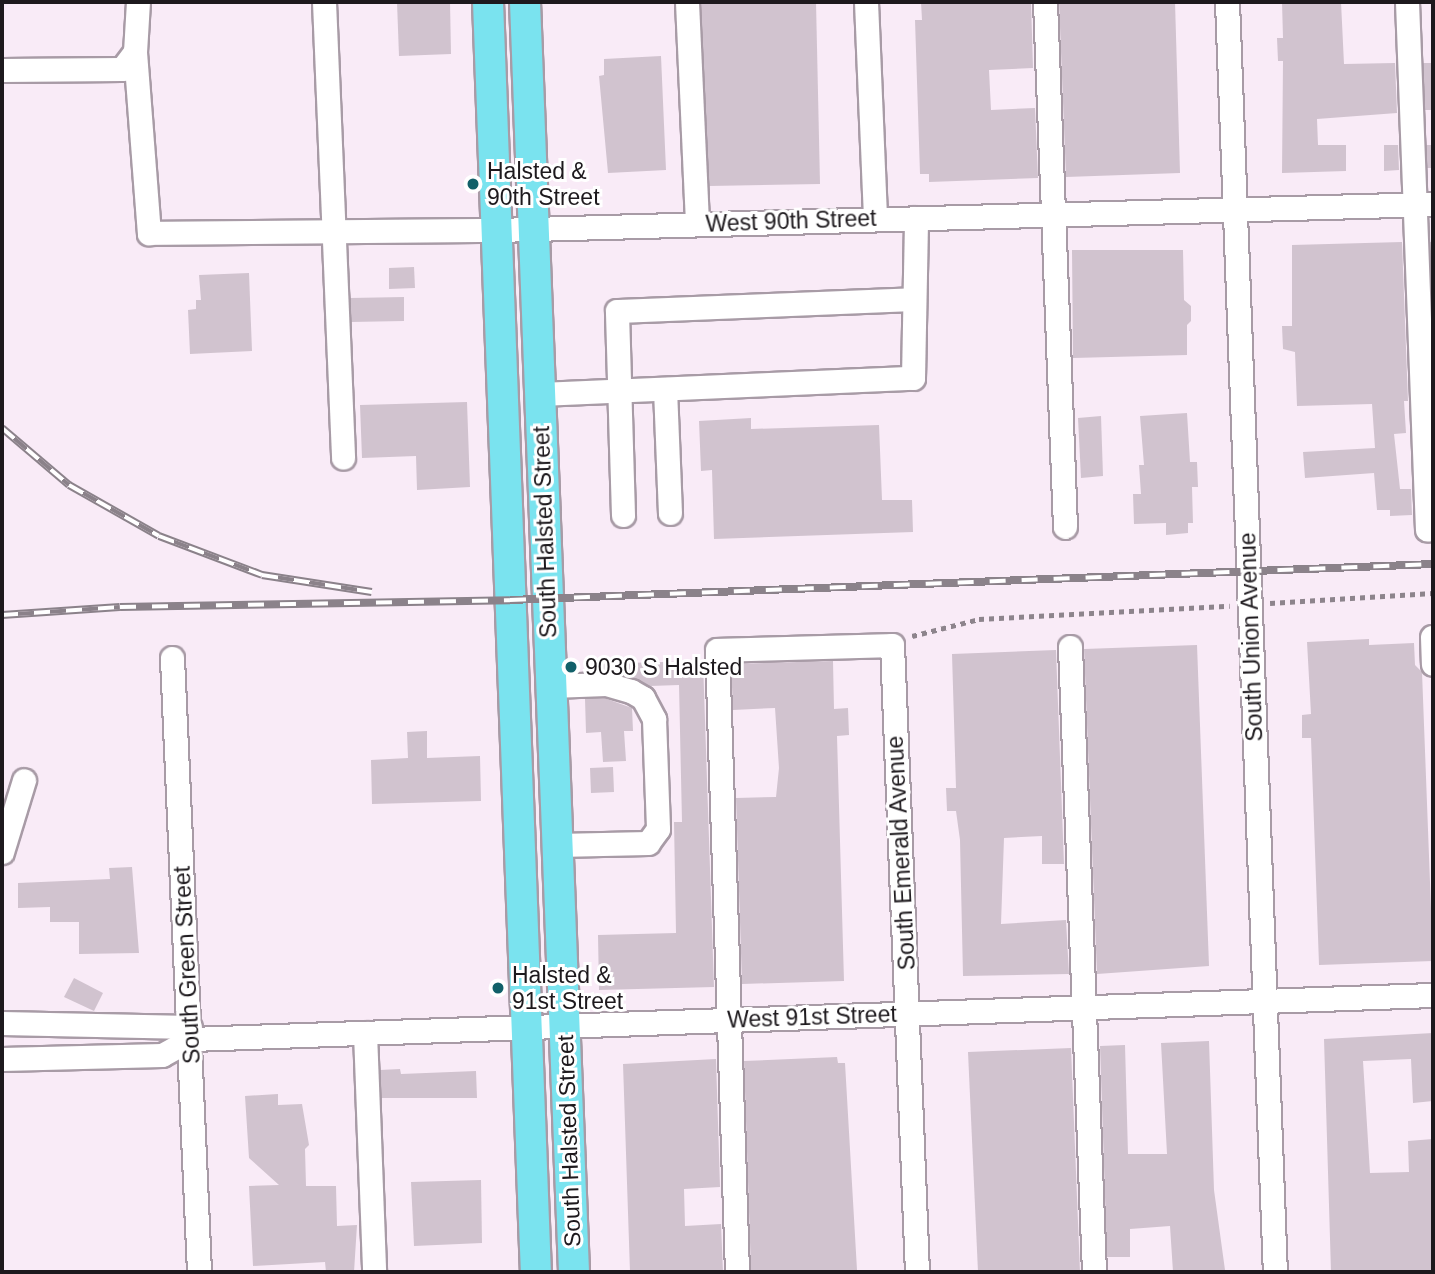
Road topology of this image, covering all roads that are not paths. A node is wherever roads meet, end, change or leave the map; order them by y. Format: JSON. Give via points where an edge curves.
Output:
{"nodes":[{"id":1,"x":138,"y":2,"type":"edge"},
{"id":2,"x":324,"y":2,"type":"edge"},
{"id":3,"x":488,"y":2,"type":"edge"},
{"id":4,"x":525,"y":2,"type":"edge"},
{"id":5,"x":687,"y":2,"type":"edge"},
{"id":6,"x":866,"y":2,"type":"edge"},
{"id":7,"x":1045,"y":2,"type":"edge"},
{"id":8,"x":1227,"y":2,"type":"edge"},
{"id":9,"x":1407,"y":2,"type":"edge"},
{"id":10,"x":135,"y":52,"type":"junction"},
{"id":11,"x":2,"y":70,"type":"edge"},
{"id":12,"x":1424,"y":204,"type":"edge"},
{"id":13,"x":1235,"y":209,"type":"junction"},
{"id":14,"x":1053,"y":214,"type":"junction"},
{"id":15,"x":916,"y":218,"type":"junction"},
{"id":16,"x":875,"y":219,"type":"junction"},
{"id":17,"x":697,"y":224,"type":"junction"},
{"id":18,"x":534,"y":229,"type":"junction"},
{"id":19,"x":496,"y":230,"type":"junction"},
{"id":20,"x":332,"y":233,"type":"junction"},
{"id":21,"x":914,"y":299,"type":"junction"},
{"id":22,"x":665,"y":389,"type":"junction"},
{"id":23,"x":620,"y":391,"type":"junction"},
{"id":24,"x":540,"y":394,"type":"junction"},
{"id":25,"x":343,"y":458,"type":"dead end"},
{"id":26,"x":670,"y":513,"type":"dead end"},
{"id":27,"x":623,"y":515,"type":"dead end"},
{"id":28,"x":1065,"y":527,"type":"dead end"},
{"id":29,"x":1427,"y":530,"type":"dead end"},
{"id":30,"x":1432,"y":637,"type":"edge"},
{"id":31,"x":1070,"y":647,"type":"dead end"},
{"id":32,"x":172,"y":657,"type":"dead end"},
{"id":33,"x":1433,"y":664,"type":"edge"},
{"id":34,"x":551,"y":686,"type":"junction"},
{"id":35,"x":24,"y":780,"type":"dead end"},
{"id":36,"x":557,"y":845,"type":"junction"},
{"id":37,"x":2,"y":852,"type":"edge"},
{"id":38,"x":1433,"y":995,"type":"edge"},
{"id":39,"x":1265,"y":1001,"type":"junction"},
{"id":40,"x":1084,"y":1007,"type":"junction"},
{"id":41,"x":908,"y":1013,"type":"junction"},
{"id":42,"x":728,"y":1020,"type":"junction"},
{"id":43,"x":2,"y":1023,"type":"edge"},
{"id":44,"x":564,"y":1026,"type":"junction"},
{"id":45,"x":527,"y":1027,"type":"junction"},
{"id":46,"x":191,"y":1033,"type":"junction"},
{"id":47,"x":365,"y":1033,"type":"junction"},
{"id":48,"x":2,"y":1059,"type":"edge"},
{"id":49,"x":199,"y":1272,"type":"edge"},
{"id":50,"x":374,"y":1272,"type":"edge"},
{"id":51,"x":536,"y":1272,"type":"edge"},
{"id":52,"x":574,"y":1272,"type":"edge"},
{"id":53,"x":737,"y":1272,"type":"edge"},
{"id":54,"x":917,"y":1272,"type":"edge"},
{"id":55,"x":1094,"y":1272,"type":"edge"},
{"id":56,"x":1275,"y":1272,"type":"edge"}],
"edges":[{"from":1,"to":10,"type":"street"},
{"from":2,"to":20,"type":"street"},
{"from":3,"to":19,"type":"main road","name":"South Halsted Street"},
{"from":4,"to":18,"type":"main road","name":"South Halsted Street"},
{"from":5,"to":17,"type":"street"},
{"from":6,"to":16,"type":"street"},
{"from":7,"to":14,"type":"street"},
{"from":8,"to":13,"type":"street","name":"South Union Avenue"},
{"from":9,"to":12,"type":"street"},
{"from":10,"to":11,"type":"street","via":[[122,69]]},
{"from":10,"to":20,"type":"street","name":"West 90th Street","via":[[149,233]]},
{"from":12,"to":13,"type":"street","name":"West 90th Street"},
{"from":12,"to":29,"type":"street"},
{"from":13,"to":14,"type":"street","name":"West 90th Street"},
{"from":13,"to":39,"type":"street","name":"South Union Avenue"},
{"from":14,"to":15,"type":"street","name":"West 90th Street"},
{"from":14,"to":28,"type":"street"},
{"from":15,"to":16,"type":"street","name":"West 90th Street"},
{"from":15,"to":21,"type":"street"},
{"from":16,"to":17,"type":"street","name":"West 90th Street"},
{"from":17,"to":18,"type":"street","name":"West 90th Street"},
{"from":18,"to":19,"type":"street","name":"West 90th Street"},
{"from":18,"to":24,"type":"main road","name":"South Halsted Street"},
{"from":19,"to":20,"type":"street","name":"West 90th Street"},
{"from":19,"to":45,"type":"main road","name":"South Halsted Street"},
{"from":20,"to":25,"type":"street"},
{"from":21,"to":22,"type":"street","via":[[913,378]]},
{"from":21,"to":23,"type":"street","via":[[617,311]]},
{"from":22,"to":23,"type":"street"},
{"from":22,"to":26,"type":"street"},
{"from":23,"to":24,"type":"street"},
{"from":23,"to":27,"type":"street"},
{"from":24,"to":34,"type":"main road","name":"South Halsted Street"},
{"from":30,"to":33,"type":"street"},
{"from":31,"to":40,"type":"street"},
{"from":32,"to":46,"type":"street","name":"South Green Street"},
{"from":34,"to":36,"type":"main road","name":"South Halsted Street"},
{"from":34,"to":36,"type":"street","via":[[606,684],[631,691],[643,698],[654,719],[658,829],[648,843]]},
{"from":35,"to":37,"type":"street"},
{"from":36,"to":44,"type":"main road","name":"South Halsted Street"},
{"from":38,"to":39,"type":"street","name":"West 91st Street"},
{"from":39,"to":40,"type":"street","name":"West 91st Street"},
{"from":39,"to":56,"type":"street","name":"South Union Avenue"},
{"from":40,"to":41,"type":"street","name":"West 91st Street"},
{"from":40,"to":55,"type":"street"},
{"from":41,"to":42,"type":"street","name":"West 91st Street"},
{"from":41,"to":42,"type":"street","name":"South Emerald Avenue","via":[[892,645],[717,650]]},
{"from":41,"to":54,"type":"street","name":"South Emerald Avenue"},
{"from":42,"to":44,"type":"street","name":"West 91st Street"},
{"from":42,"to":53,"type":"street"},
{"from":43,"to":46,"type":"street","name":"West 91st Street"},
{"from":44,"to":45,"type":"street","name":"West 91st Street"},
{"from":44,"to":52,"type":"main road","name":"South Halsted Street"},
{"from":45,"to":47,"type":"street","name":"West 91st Street"},
{"from":45,"to":51,"type":"main road","name":"South Halsted Street"},
{"from":46,"to":47,"type":"street","name":"West 91st Street"},
{"from":46,"to":48,"type":"street","via":[[162,1055]]},
{"from":46,"to":49,"type":"street","name":"South Green Street"},
{"from":47,"to":50,"type":"street"}]}
